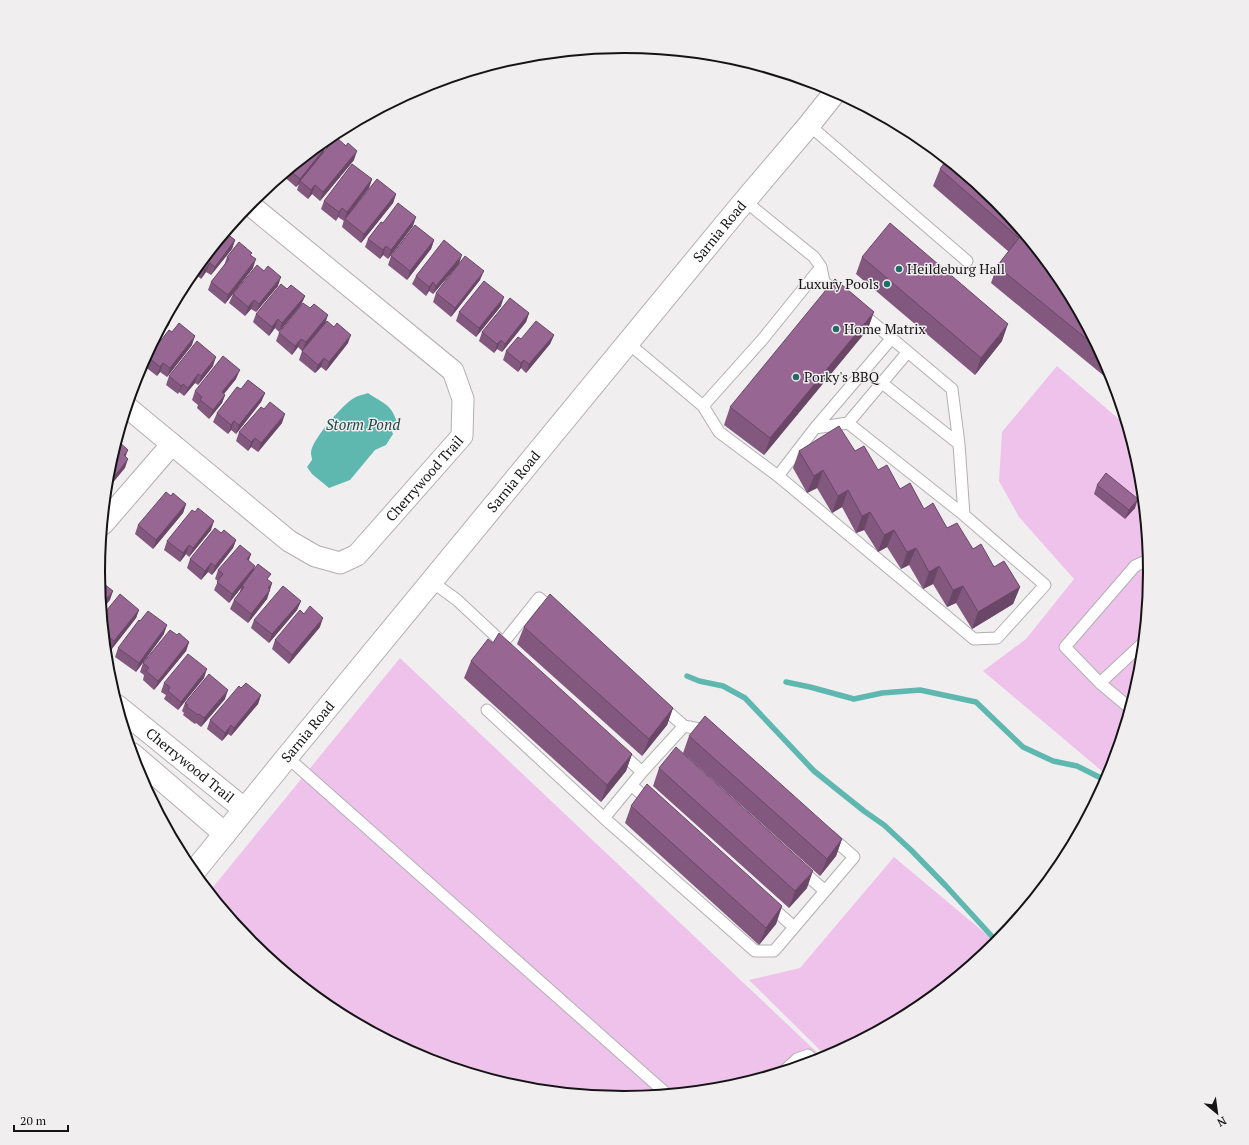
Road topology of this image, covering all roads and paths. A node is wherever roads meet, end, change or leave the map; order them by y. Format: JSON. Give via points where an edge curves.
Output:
{"nodes":[{"id":1,"x":831,"y":97,"type":"edge"},
{"id":2,"x":809,"y":125,"type":"junction"},
{"id":3,"x":745,"y":201,"type":"junction"},
{"id":4,"x":254,"y":208,"type":"edge"},
{"id":5,"x":967,"y":261,"type":"dead end"},
{"id":6,"x":821,"y":267,"type":"junction"},
{"id":7,"x":891,"y":339,"type":"junction"},
{"id":8,"x":628,"y":343,"type":"junction"},
{"id":9,"x":907,"y":353,"type":"junction"},
{"id":10,"x":882,"y":383,"type":"junction"},
{"id":11,"x":704,"y":406,"type":"junction"},
{"id":12,"x":131,"y":411,"type":"edge"},
{"id":13,"x":848,"y":423,"type":"junction"},
{"id":14,"x":815,"y":428,"type":"junction"},
{"id":15,"x":172,"y":444,"type":"junction"},
{"id":16,"x":959,"y":444,"type":"junction"},
{"id":17,"x":778,"y":476,"type":"junction"},
{"id":18,"x":964,"y":516,"type":"junction"},
{"id":19,"x":108,"y":518,"type":"edge"},
{"id":20,"x":1144,"y":562,"type":"edge"},
{"id":21,"x":431,"y":582,"type":"junction"},
{"id":22,"x":562,"y":619,"type":"edge"},
{"id":23,"x":1139,"y":647,"type":"edge"},
{"id":24,"x":1100,"y":683,"type":"junction"},
{"id":25,"x":655,"y":700,"type":"edge"},
{"id":26,"x":1126,"y":705,"type":"edge"},
{"id":27,"x":487,"y":710,"type":"dead end"},
{"id":28,"x":125,"y":712,"type":"edge"},
{"id":29,"x":684,"y":726,"type":"junction"},
{"id":30,"x":717,"y":736,"type":"edge"},
{"id":31,"x":613,"y":745,"type":"edge"},
{"id":32,"x":287,"y":757,"type":"junction"},
{"id":33,"x":142,"y":762,"type":"edge"},
{"id":34,"x":642,"y":772,"type":"junction"},
{"id":35,"x":631,"y":785,"type":"junction"},
{"id":36,"x":244,"y":809,"type":"junction"},
{"id":37,"x":660,"y":810,"type":"edge"},
{"id":38,"x":604,"y":818,"type":"junction"},
{"id":39,"x":824,"y":831,"type":"edge"},
{"id":40,"x":225,"y":834,"type":"junction"},
{"id":41,"x":790,"y":859,"type":"edge"},
{"id":42,"x":197,"y":868,"type":"edge"},
{"id":43,"x":825,"y":891,"type":"junction"},
{"id":44,"x":759,"y":897,"type":"edge"},
{"id":45,"x":794,"y":928,"type":"junction"},
{"id":46,"x":810,"y":1057,"type":"edge"},
{"id":47,"x":793,"y":1063,"type":"edge"},
{"id":48,"x":663,"y":1091,"type":"edge"}],
"edges":[{"from":1,"to":2,"type":"main road","name":"Sarnia Road"},
{"from":2,"to":3,"type":"main road","name":"Sarnia Road"},
{"from":2,"to":5,"type":"lane"},
{"from":3,"to":6,"type":"lane","via":[[806,250]]},
{"from":3,"to":8,"type":"main road","name":"Sarnia Road"},
{"from":4,"to":15,"type":"street","name":"Cherrywood Trail","via":[[453,371],[463,399],[462,436],[357,556],[340,563],[315,556],[289,541]]},
{"from":6,"to":7,"type":"lane","via":[[824,282]]},
{"from":6,"to":11,"type":"lane"},
{"from":7,"to":9,"type":"lane"},
{"from":7,"to":14,"type":"lane"},
{"from":8,"to":11,"type":"lane"},
{"from":8,"to":21,"type":"main road","name":"Sarnia Road"},
{"from":9,"to":10,"type":"lane"},
{"from":9,"to":16,"type":"lane","via":[[952,389]]},
{"from":10,"to":13,"type":"lane"},
{"from":10,"to":16,"type":"lane"},
{"from":11,"to":17,"type":"lane","via":[[719,432]]},
{"from":12,"to":15,"type":"street","name":"Cherrywood Trail"},
{"from":13,"to":14,"type":"lane"},
{"from":13,"to":18,"type":"lane"},
{"from":14,"to":17,"type":"lane"},
{"from":15,"to":19,"type":"street"},
{"from":16,"to":18,"type":"lane"},
{"from":17,"to":18,"type":"lane","via":[[974,639],[997,638],[1045,585]]},
{"from":20,"to":24,"type":"lane","via":[[1135,566],[1065,648]]},
{"from":21,"to":22,"type":"lane","via":[[457,600],[506,646],[539,598]]},
{"from":21,"to":32,"type":"main road","name":"Sarnia Road"},
{"from":23,"to":24,"type":"lane"},
{"from":24,"to":26,"type":"lane"},
{"from":25,"to":29,"type":"lane"},
{"from":27,"to":38,"type":"lane"},
{"from":28,"to":36,"type":"main road","name":"Cherrywood Trail"},
{"from":29,"to":30,"type":"lane","via":[[711,731]]},
{"from":29,"to":34,"type":"lane","via":[[668,750]]},
{"from":31,"to":34,"type":"lane"},
{"from":32,"to":36,"type":"main road","name":"Sarnia Road"},
{"from":32,"to":48,"type":"lane"},
{"from":33,"to":40,"type":"main road","name":"Cherrywood Trail"},
{"from":34,"to":35,"type":"lane"},
{"from":35,"to":37,"type":"lane"},
{"from":35,"to":38,"type":"lane"},
{"from":36,"to":40,"type":"main road","name":"Sarnia Road"},
{"from":38,"to":45,"type":"lane","via":[[756,951],[774,951]]},
{"from":39,"to":43,"type":"lane","via":[[854,857]]},
{"from":40,"to":42,"type":"main road","name":"Sarnia Road"},
{"from":41,"to":43,"type":"lane"},
{"from":43,"to":45,"type":"lane"},
{"from":44,"to":45,"type":"lane"},
{"from":46,"to":47,"type":"lane","via":[[808,1055]]}]}
